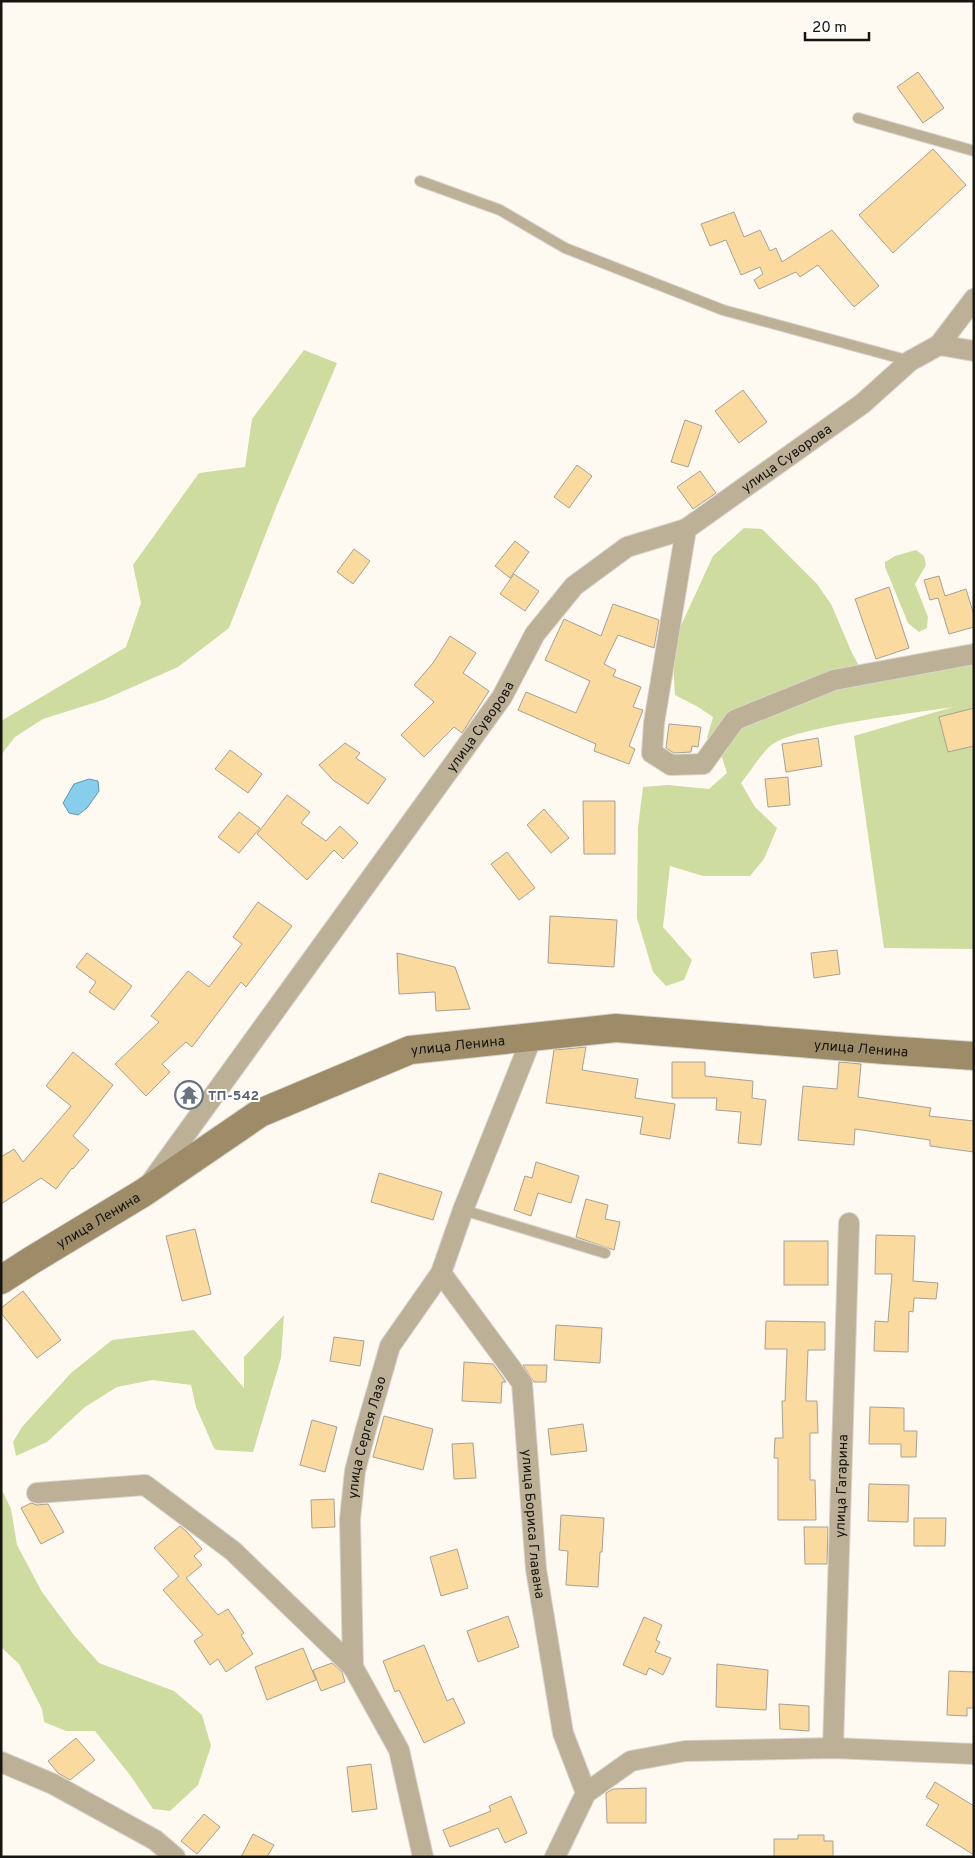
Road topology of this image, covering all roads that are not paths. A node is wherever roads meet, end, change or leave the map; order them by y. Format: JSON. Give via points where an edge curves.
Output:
{"nodes":[{"id":1,"x":858,"y":118,"type":"dead end"},
{"id":2,"x":974,"y":151,"type":"edge"},
{"id":3,"x":420,"y":182,"type":"dead end"},
{"id":4,"x":974,"y":299,"type":"edge"},
{"id":5,"x":938,"y":345,"type":"junction"},
{"id":6,"x":974,"y":351,"type":"edge"},
{"id":7,"x":910,"y":360,"type":"junction"},
{"id":8,"x":686,"y":529,"type":"junction"},
{"id":9,"x":974,"y":654,"type":"edge"},
{"id":10,"x":532,"y":1037,"type":"junction"},
{"id":11,"x":974,"y":1056,"type":"edge"},
{"id":12,"x":143,"y":1193,"type":"junction"},
{"id":13,"x":463,"y":1210,"type":"junction"},
{"id":14,"x":849,"y":1224,"type":"dead end"},
{"id":15,"x":605,"y":1253,"type":"dead end"},
{"id":16,"x":441,"y":1273,"type":"junction"},
{"id":17,"x":1,"y":1280,"type":"edge"},
{"id":18,"x":36,"y":1493,"type":"dead end"},
{"id":19,"x":353,"y":1667,"type":"junction"},
{"id":20,"x":833,"y":1748,"type":"junction"},
{"id":21,"x":974,"y":1754,"type":"edge"},
{"id":22,"x":1,"y":1762,"type":"edge"},
{"id":23,"x":586,"y":1793,"type":"junction"},
{"id":24,"x":175,"y":1857,"type":"edge"},
{"id":25,"x":424,"y":1857,"type":"edge"},
{"id":26,"x":555,"y":1857,"type":"edge"}],
"edges":[{"from":1,"to":2,"type":"lane"},
{"from":3,"to":7,"type":"lane","via":[[500,210],[566,248],[723,310]]},
{"from":4,"to":5,"type":"street","name":"улица Суворова"},
{"from":5,"to":6,"type":"street"},
{"from":5,"to":7,"type":"street","name":"улица Суворова"},
{"from":7,"to":8,"type":"street","name":"улица Суворова","via":[[862,404]]},
{"from":8,"to":9,"type":"street","via":[[654,722],[652,754],[671,766],[703,764],[735,720],[834,680]]},
{"from":8,"to":12,"type":"street","name":"улица Суворова","via":[[627,547],[574,586],[535,634],[502,697]]},
{"from":10,"to":11,"type":"main road","name":"улица Ленина","via":[[616,1028]]},
{"from":10,"to":12,"type":"main road","name":"улица Ленина","via":[[410,1050],[260,1113]]},
{"from":10,"to":13,"type":"street","name":"улица Сергея Лазо"},
{"from":12,"to":17,"type":"main road","name":"улица Ленина"},
{"from":13,"to":15,"type":"lane"},
{"from":13,"to":16,"type":"street","name":"улица Сергея Лазо"},
{"from":14,"to":20,"type":"street","name":"улица Гагарина"},
{"from":16,"to":19,"type":"street","name":"улица Сергея Лазо","via":[[390,1346],[356,1471],[350,1519]]},
{"from":16,"to":23,"type":"street","name":"улица Бориса Главана","via":[[522,1383],[536,1569],[563,1733]]},
{"from":18,"to":19,"type":"street","via":[[144,1485],[234,1551]]},
{"from":19,"to":25,"type":"street","name":"улица Сергея Лазо","via":[[399,1750]]},
{"from":20,"to":21,"type":"street"},
{"from":20,"to":23,"type":"street","via":[[685,1751],[631,1761]]},
{"from":22,"to":24,"type":"street","via":[[53,1784],[155,1840]]},
{"from":23,"to":26,"type":"street"}]}
